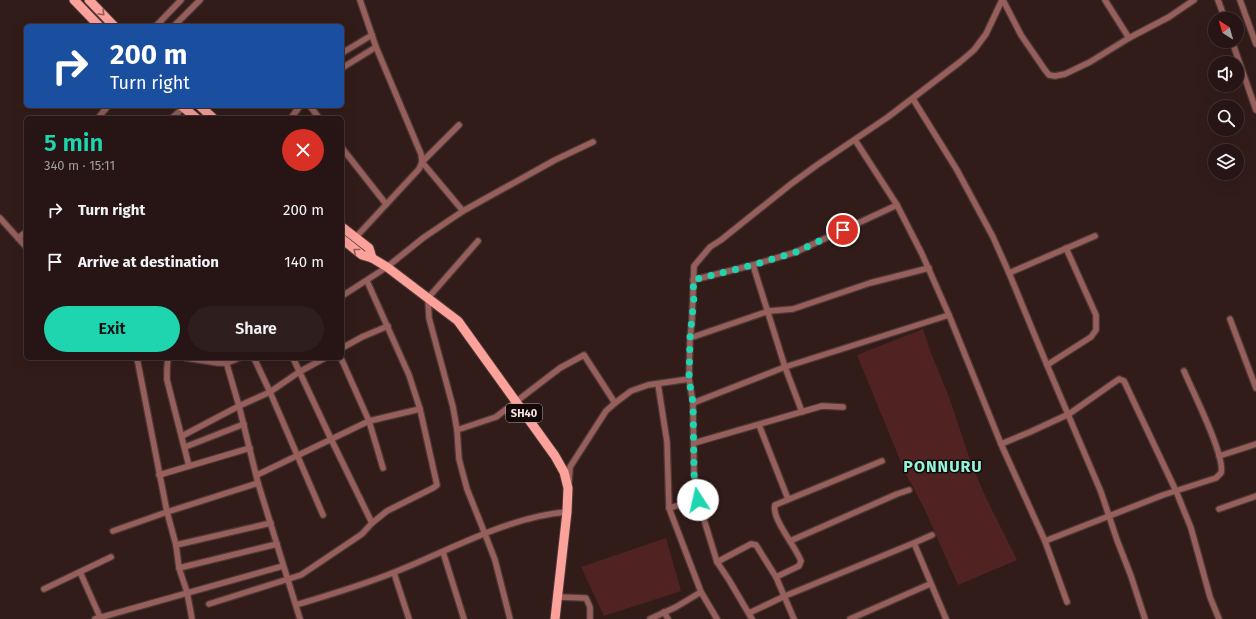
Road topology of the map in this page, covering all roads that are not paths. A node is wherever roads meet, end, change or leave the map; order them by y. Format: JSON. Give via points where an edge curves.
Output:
{"nodes":[{"id":1,"x":74,"y":0,"type":"edge"},
{"id":2,"x":89,"y":0,"type":"edge"},
{"id":3,"x":200,"y":0,"type":"edge"},
{"id":4,"x":360,"y":0,"type":"edge"},
{"id":5,"x":1003,"y":0,"type":"edge"},
{"id":6,"x":1105,"y":0,"type":"edge"},
{"id":7,"x":1194,"y":0,"type":"edge"},
{"id":8,"x":1218,"y":0,"type":"edge"},
{"id":9,"x":1240,"y":0,"type":"edge"},
{"id":10,"x":177,"y":1,"type":"edge"},
{"id":11,"x":1222,"y":12,"type":"edge"},
{"id":12,"x":98,"y":24,"type":"edge"},
{"id":13,"x":112,"y":24,"type":"edge"},
{"id":14,"x":158,"y":24,"type":"edge"},
{"id":15,"x":176,"y":24,"type":"edge"},
{"id":16,"x":372,"y":35,"type":"junction"},
{"id":17,"x":1129,"y":38,"type":"junction"},
{"id":18,"x":1256,"y":44,"type":"edge"},
{"id":19,"x":376,"y":47,"type":"junction"},
{"id":20,"x":1234,"y":48,"type":"edge"},
{"id":21,"x":344,"y":52,"type":"edge"},
{"id":22,"x":344,"y":67,"type":"edge"},
{"id":23,"x":913,"y":99,"type":"junction"},
{"id":24,"x":106,"y":108,"type":"edge"},
{"id":25,"x":182,"y":108,"type":"edge"},
{"id":26,"x":184,"y":108,"type":"edge"},
{"id":27,"x":202,"y":108,"type":"edge"},
{"id":28,"x":1256,"y":110,"type":"edge"},
{"id":29,"x":100,"y":116,"type":"edge"},
{"id":30,"x":174,"y":116,"type":"edge"},
{"id":31,"x":194,"y":116,"type":"edge"},
{"id":32,"x":211,"y":116,"type":"edge"},
{"id":33,"x":459,"y":125,"type":"dead end"},
{"id":34,"x":855,"y":140,"type":"junction"},
{"id":35,"x":593,"y":142,"type":"dead end"},
{"id":36,"x":344,"y":151,"type":"edge"},
{"id":37,"x":422,"y":162,"type":"junction"},
{"id":38,"x":386,"y":204,"type":"junction"},
{"id":39,"x":897,"y":205,"type":"junction"},
{"id":40,"x":463,"y":211,"type":"junction"},
{"id":41,"x":0,"y":218,"type":"edge"},
{"id":42,"x":344,"y":228,"type":"edge"},
{"id":43,"x":24,"y":234,"type":"edge"},
{"id":44,"x":1095,"y":236,"type":"dead end"},
{"id":45,"x":356,"y":237,"type":"junction"},
{"id":46,"x":18,"y":238,"type":"junction"},
{"id":47,"x":344,"y":241,"type":"edge"},
{"id":48,"x":478,"y":241,"type":"dead end"},
{"id":49,"x":24,"y":246,"type":"edge"},
{"id":50,"x":1066,"y":248,"type":"junction"},
{"id":51,"x":372,"y":258,"type":"junction"},
{"id":52,"x":753,"y":265,"type":"junction"},
{"id":53,"x":387,"y":267,"type":"junction"},
{"id":54,"x":928,"y":268,"type":"junction"},
{"id":55,"x":1009,"y":273,"type":"junction"},
{"id":56,"x":693,"y":280,"type":"junction"},
{"id":57,"x":367,"y":281,"type":"junction"},
{"id":58,"x":344,"y":295,"type":"edge"},
{"id":59,"x":428,"y":298,"type":"junction"},
{"id":60,"x":769,"y":311,"type":"junction"},
{"id":61,"x":949,"y":315,"type":"junction"},
{"id":62,"x":1230,"y":319,"type":"dead end"},
{"id":63,"x":388,"y":326,"type":"junction"},
{"id":64,"x":690,"y":338,"type":"junction"},
{"id":65,"x":344,"y":347,"type":"edge"},
{"id":66,"x":137,"y":360,"type":"edge"},
{"id":67,"x":168,"y":360,"type":"edge"},
{"id":68,"x":199,"y":360,"type":"edge"},
{"id":69,"x":226,"y":360,"type":"edge"},
{"id":70,"x":255,"y":360,"type":"edge"},
{"id":71,"x":294,"y":360,"type":"edge"},
{"id":72,"x":321,"y":360,"type":"edge"},
{"id":73,"x":341,"y":360,"type":"edge"},
{"id":74,"x":1047,"y":365,"type":"junction"},
{"id":75,"x":785,"y":367,"type":"junction"},
{"id":76,"x":299,"y":372,"type":"junction"},
{"id":77,"x":1184,"y":372,"type":"dead end"},
{"id":78,"x":1254,"y":376,"type":"edge"},
{"id":79,"x":689,"y":379,"type":"junction"},
{"id":80,"x":658,"y":384,"type":"junction"},
{"id":81,"x":1256,"y":388,"type":"edge"},
{"id":82,"x":270,"y":392,"type":"junction"},
{"id":83,"x":516,"y":402,"type":"junction"},
{"id":84,"x":615,"y":403,"type":"junction"},
{"id":85,"x":693,"y":403,"type":"junction"},
{"id":86,"x":239,"y":406,"type":"junction"},
{"id":87,"x":843,"y":407,"type":"dead end"},
{"id":88,"x":420,"y":409,"type":"junction"},
{"id":89,"x":802,"y":412,"type":"junction"},
{"id":90,"x":1069,"y":414,"type":"junction"},
{"id":91,"x":369,"y":421,"type":"junction"},
{"id":92,"x":244,"y":424,"type":"junction"},
{"id":93,"x":759,"y":425,"type":"junction"},
{"id":94,"x":457,"y":430,"type":"junction"},
{"id":95,"x":182,"y":436,"type":"junction"},
{"id":96,"x":330,"y":439,"type":"junction"},
{"id":97,"x":694,"y":443,"type":"junction"},
{"id":98,"x":1001,"y":444,"type":"junction"},
{"id":99,"x":1256,"y":444,"type":"edge"},
{"id":100,"x":185,"y":447,"type":"junction"},
{"id":101,"x":250,"y":448,"type":"junction"},
{"id":102,"x":297,"y":456,"type":"junction"},
{"id":103,"x":1219,"y":456,"type":"junction"},
{"id":104,"x":882,"y":461,"type":"dead end"},
{"id":105,"x":189,"y":466,"type":"junction"},
{"id":106,"x":383,"y":468,"type":"dead end"},
{"id":107,"x":159,"y":475,"type":"junction"},
{"id":108,"x":257,"y":475,"type":"junction"},
{"id":109,"x":258,"y":484,"type":"junction"},
{"id":110,"x":568,"y":488,"type":"junction"},
{"id":111,"x":909,"y":490,"type":"dead end"},
{"id":112,"x":1176,"y":491,"type":"junction"},
{"id":113,"x":1256,"y":496,"type":"edge"},
{"id":114,"x":788,"y":499,"type":"junction"},
{"id":115,"x":698,"y":500,"type":"junction"},
{"id":116,"x":669,"y":508,"type":"junction"},
{"id":117,"x":1219,"y":509,"type":"dead end"},
{"id":118,"x":167,"y":512,"type":"junction"},
{"id":119,"x":567,"y":512,"type":"junction"},
{"id":120,"x":323,"y":515,"type":"dead end"},
{"id":121,"x":1109,"y":516,"type":"junction"},
{"id":122,"x":271,"y":523,"type":"junction"},
{"id":123,"x":372,"y":523,"type":"junction"},
{"id":124,"x":113,"y":531,"type":"dead end"},
{"id":125,"x":485,"y":534,"type":"junction"},
{"id":126,"x":932,"y":535,"type":"dead end"},
{"id":127,"x":790,"y":541,"type":"junction"},
{"id":128,"x":1045,"y":541,"type":"junction"},
{"id":129,"x":914,"y":543,"type":"junction"},
{"id":130,"x":176,"y":544,"type":"junction"},
{"id":131,"x":277,"y":544,"type":"junction"},
{"id":132,"x":444,"y":552,"type":"junction"},
{"id":133,"x":111,"y":557,"type":"dead end"},
{"id":134,"x":717,"y":562,"type":"junction"},
{"id":135,"x":283,"y":566,"type":"junction"},
{"id":136,"x":179,"y":568,"type":"junction"},
{"id":137,"x":80,"y":572,"type":"junction"},
{"id":138,"x":394,"y":573,"type":"junction"},
{"id":139,"x":776,"y":577,"type":"junction"},
{"id":140,"x":288,"y":580,"type":"junction"},
{"id":141,"x":930,"y":584,"type":"junction"},
{"id":142,"x":44,"y":589,"type":"dead end"},
{"id":143,"x":187,"y":592,"type":"junction"},
{"id":144,"x":701,"y":592,"type":"junction"},
{"id":145,"x":784,"y":596,"type":"junction"},
{"id":146,"x":557,"y":597,"type":"junction"},
{"id":147,"x":1067,"y":602,"type":"dead end"},
{"id":148,"x":209,"y":604,"type":"dead end"},
{"id":149,"x":296,"y":605,"type":"junction"},
{"id":150,"x":664,"y":612,"type":"junction"},
{"id":151,"x":749,"y":613,"type":"junction"},
{"id":152,"x":97,"y":618,"type":"edge"},
{"id":153,"x":192,"y":619,"type":"edge"},
{"id":154,"x":300,"y":619,"type":"edge"},
{"id":155,"x":409,"y":619,"type":"edge"},
{"id":156,"x":464,"y":619,"type":"edge"},
{"id":157,"x":510,"y":619,"type":"edge"},
{"id":158,"x":555,"y":619,"type":"edge"},
{"id":159,"x":590,"y":619,"type":"edge"},
{"id":160,"x":650,"y":619,"type":"edge"},
{"id":161,"x":668,"y":619,"type":"edge"},
{"id":162,"x":717,"y":619,"type":"edge"},
{"id":163,"x":752,"y":619,"type":"edge"},
{"id":164,"x":794,"y":619,"type":"edge"},
{"id":165,"x":850,"y":619,"type":"edge"},
{"id":166,"x":946,"y":619,"type":"edge"},
{"id":167,"x":1145,"y":619,"type":"edge"},
{"id":168,"x":1219,"y":619,"type":"edge"}],
"edges":[{"from":1,"to":12,"type":"main road"},
{"from":2,"to":13,"type":"main road","one_way":true},
{"from":3,"to":15,"type":"street"},
{"from":4,"to":16,"type":"street"},
{"from":5,"to":17,"type":"street","via":[[1021,35],[1049,75],[1065,74]]},
{"from":5,"to":23,"type":"street","via":[[986,34],[974,50]]},
{"from":6,"to":17,"type":"street"},
{"from":7,"to":17,"type":"street"},
{"from":8,"to":11,"type":"street"},
{"from":9,"to":18,"type":"street"},
{"from":10,"to":14,"type":"street"},
{"from":16,"to":19,"type":"street"},
{"from":16,"to":21,"type":"street"},
{"from":19,"to":22,"type":"street"},
{"from":19,"to":37,"type":"street","via":[[421,154]]},
{"from":20,"to":28,"type":"street"},
{"from":23,"to":34,"type":"street"},
{"from":23,"to":55,"type":"street","via":[[957,170]]},
{"from":24,"to":29,"type":"street"},
{"from":25,"to":30,"type":"street"},
{"from":26,"to":31,"type":"main road"},
{"from":27,"to":32,"type":"main road"},
{"from":33,"to":37,"type":"street"},
{"from":34,"to":39,"type":"street"},
{"from":34,"to":56,"type":"street","via":[[816,165],[710,247],[694,266]]},
{"from":35,"to":40,"type":"street"},
{"from":36,"to":38,"type":"street"},
{"from":37,"to":38,"type":"street","via":[[419,169]]},
{"from":37,"to":40,"type":"street"},
{"from":38,"to":45,"type":"street"},
{"from":39,"to":52,"type":"street","via":[[796,252]]},
{"from":39,"to":54,"type":"street"},
{"from":40,"to":53,"type":"street"},
{"from":41,"to":46,"type":"street"},
{"from":42,"to":45,"type":"main road","number":"SH40"},
{"from":43,"to":46,"type":"street"},
{"from":44,"to":50,"type":"street"},
{"from":45,"to":51,"type":"main road","number":"SH40","via":[[369,248]]},
{"from":46,"to":49,"type":"street"},
{"from":51,"to":47,"type":"main road","number":"SH40","one_way":true,"via":[[362,255]]},
{"from":48,"to":59,"type":"street"},
{"from":50,"to":55,"type":"street"},
{"from":50,"to":74,"type":"street","via":[[1096,315],[1096,330],[1091,337]]},
{"from":51,"to":53,"type":"main road","number":"SH40"},
{"from":52,"to":56,"type":"street"},
{"from":52,"to":60,"type":"street"},
{"from":53,"to":57,"type":"street"},
{"from":53,"to":59,"type":"main road","number":"SH40"},
{"from":54,"to":60,"type":"street","via":[[870,283],[793,308]]},
{"from":54,"to":61,"type":"street"},
{"from":55,"to":74,"type":"street"},
{"from":56,"to":64,"type":"street"},
{"from":57,"to":58,"type":"street"},
{"from":57,"to":63,"type":"street"},
{"from":59,"to":83,"type":"main road","number":"SH40","via":[[458,321]]},
{"from":59,"to":94,"type":"street","via":[[428,318]]},
{"from":60,"to":64,"type":"street"},
{"from":60,"to":75,"type":"street"},
{"from":61,"to":75,"type":"street"},
{"from":61,"to":98,"type":"street"},
{"from":62,"to":78,"type":"street"},
{"from":63,"to":65,"type":"street"},
{"from":63,"to":88,"type":"street"},
{"from":64,"to":79,"type":"street"},
{"from":66,"to":107,"type":"street"},
{"from":67,"to":95,"type":"street","via":[[167,380]]},
{"from":68,"to":69,"type":"street","via":[[218,363]]},
{"from":69,"to":86,"type":"street"},
{"from":70,"to":82,"type":"street"},
{"from":71,"to":76,"type":"street"},
{"from":72,"to":76,"type":"street"},
{"from":73,"to":91,"type":"street"},
{"from":74,"to":90,"type":"street"},
{"from":75,"to":85,"type":"street"},
{"from":75,"to":89,"type":"street"},
{"from":76,"to":82,"type":"street"},
{"from":76,"to":96,"type":"street"},
{"from":77,"to":103,"type":"street"},
{"from":78,"to":81,"type":"street"},
{"from":79,"to":80,"type":"street"},
{"from":79,"to":85,"type":"street"},
{"from":80,"to":84,"type":"street","via":[[630,391]]},
{"from":80,"to":116,"type":"street","via":[[667,442]]},
{"from":82,"to":86,"type":"street"},
{"from":82,"to":102,"type":"street"},
{"from":83,"to":84,"type":"street","via":[[560,368],[584,355]]},
{"from":83,"to":94,"type":"street","via":[[496,417]]},
{"from":83,"to":110,"type":"main road","number":"SH40","via":[[555,456],[564,472]]},
{"from":84,"to":110,"type":"street","via":[[606,411],[570,467]]},
{"from":85,"to":97,"type":"street"},
{"from":86,"to":92,"type":"street"},
{"from":86,"to":95,"type":"street"},
{"from":87,"to":89,"type":"street","via":[[822,406]]},
{"from":88,"to":91,"type":"street"},
{"from":88,"to":123,"type":"street","via":[[437,485],[387,511]]},
{"from":89,"to":93,"type":"street"},
{"from":90,"to":98,"type":"street"},
{"from":90,"to":112,"type":"street","via":[[1118,379],[1124,381]]},
{"from":90,"to":121,"type":"street"},
{"from":91,"to":96,"type":"street"},
{"from":91,"to":106,"type":"street"},
{"from":92,"to":100,"type":"street"},
{"from":92,"to":101,"type":"street"},
{"from":93,"to":97,"type":"street"},
{"from":93,"to":114,"type":"street"},
{"from":94,"to":125,"type":"street","via":[[459,459],[467,489]]},
{"from":95,"to":100,"type":"street"},
{"from":96,"to":102,"type":"street"},
{"from":96,"to":123,"type":"street"},
{"from":97,"to":115,"type":"street","via":[[694,474]]},
{"from":98,"to":128,"type":"street"},
{"from":99,"to":103,"type":"street"},
{"from":100,"to":105,"type":"street"},
{"from":101,"to":105,"type":"street"},
{"from":101,"to":108,"type":"street"},
{"from":102,"to":108,"type":"street"},
{"from":102,"to":120,"type":"street"},
{"from":103,"to":112,"type":"street","via":[[1222,469],[1219,476]]},
{"from":104,"to":114,"type":"street"},
{"from":105,"to":107,"type":"street"},
{"from":107,"to":118,"type":"street"},
{"from":108,"to":109,"type":"street"},
{"from":109,"to":118,"type":"street"},
{"from":109,"to":122,"type":"street"},
{"from":110,"to":119,"type":"main road","number":"SH40"},
{"from":111,"to":127,"type":"street"},
{"from":112,"to":121,"type":"street"},
{"from":112,"to":168,"type":"street","via":[[1191,528],[1210,597]]},
{"from":113,"to":117,"type":"street"},
{"from":114,"to":127,"type":"street","via":[[775,505],[774,509]]},
{"from":115,"to":116,"type":"street"},
{"from":115,"to":134,"type":"street"},
{"from":116,"to":144,"type":"street"},
{"from":118,"to":124,"type":"street"},
{"from":118,"to":130,"type":"street"},
{"from":119,"to":125,"type":"street","via":[[548,513]]},
{"from":119,"to":146,"type":"main road","number":"SH40"},
{"from":121,"to":128,"type":"street"},
{"from":121,"to":167,"type":"street"},
{"from":122,"to":130,"type":"street"},
{"from":122,"to":131,"type":"street"},
{"from":123,"to":140,"type":"street","via":[[362,534],[301,575]]},
{"from":125,"to":132,"type":"street"},
{"from":125,"to":157,"type":"street","via":[[495,560]]},
{"from":126,"to":129,"type":"street"},
{"from":127,"to":139,"type":"street","via":[[800,558],[800,564]]},
{"from":128,"to":147,"type":"street"},
{"from":129,"to":141,"type":"street"},
{"from":129,"to":145,"type":"street"},
{"from":130,"to":136,"type":"street"},
{"from":131,"to":135,"type":"street"},
{"from":131,"to":136,"type":"street"},
{"from":132,"to":138,"type":"street"},
{"from":132,"to":156,"type":"street"},
{"from":133,"to":137,"type":"street"},
{"from":134,"to":139,"type":"street","via":[[754,544],[759,547]]},
{"from":134,"to":151,"type":"street"},
{"from":135,"to":140,"type":"street"},
{"from":135,"to":143,"type":"street"},
{"from":136,"to":143,"type":"street"},
{"from":137,"to":142,"type":"street"},
{"from":137,"to":152,"type":"street"},
{"from":138,"to":149,"type":"street"},
{"from":138,"to":155,"type":"street"},
{"from":139,"to":145,"type":"street"},
{"from":140,"to":148,"type":"street"},
{"from":140,"to":149,"type":"street"},
{"from":141,"to":165,"type":"street"},
{"from":141,"to":166,"type":"street"},
{"from":143,"to":152,"type":"street"},
{"from":143,"to":153,"type":"street"},
{"from":144,"to":150,"type":"street"},
{"from":144,"to":162,"type":"street"},
{"from":145,"to":151,"type":"street"},
{"from":145,"to":164,"type":"street"},
{"from":146,"to":158,"type":"main road","number":"SH40"},
{"from":146,"to":159,"type":"street","via":[[586,598],[590,607]]},
{"from":149,"to":154,"type":"street"},
{"from":150,"to":160,"type":"street"},
{"from":150,"to":161,"type":"street"},
{"from":151,"to":163,"type":"street"}]}
